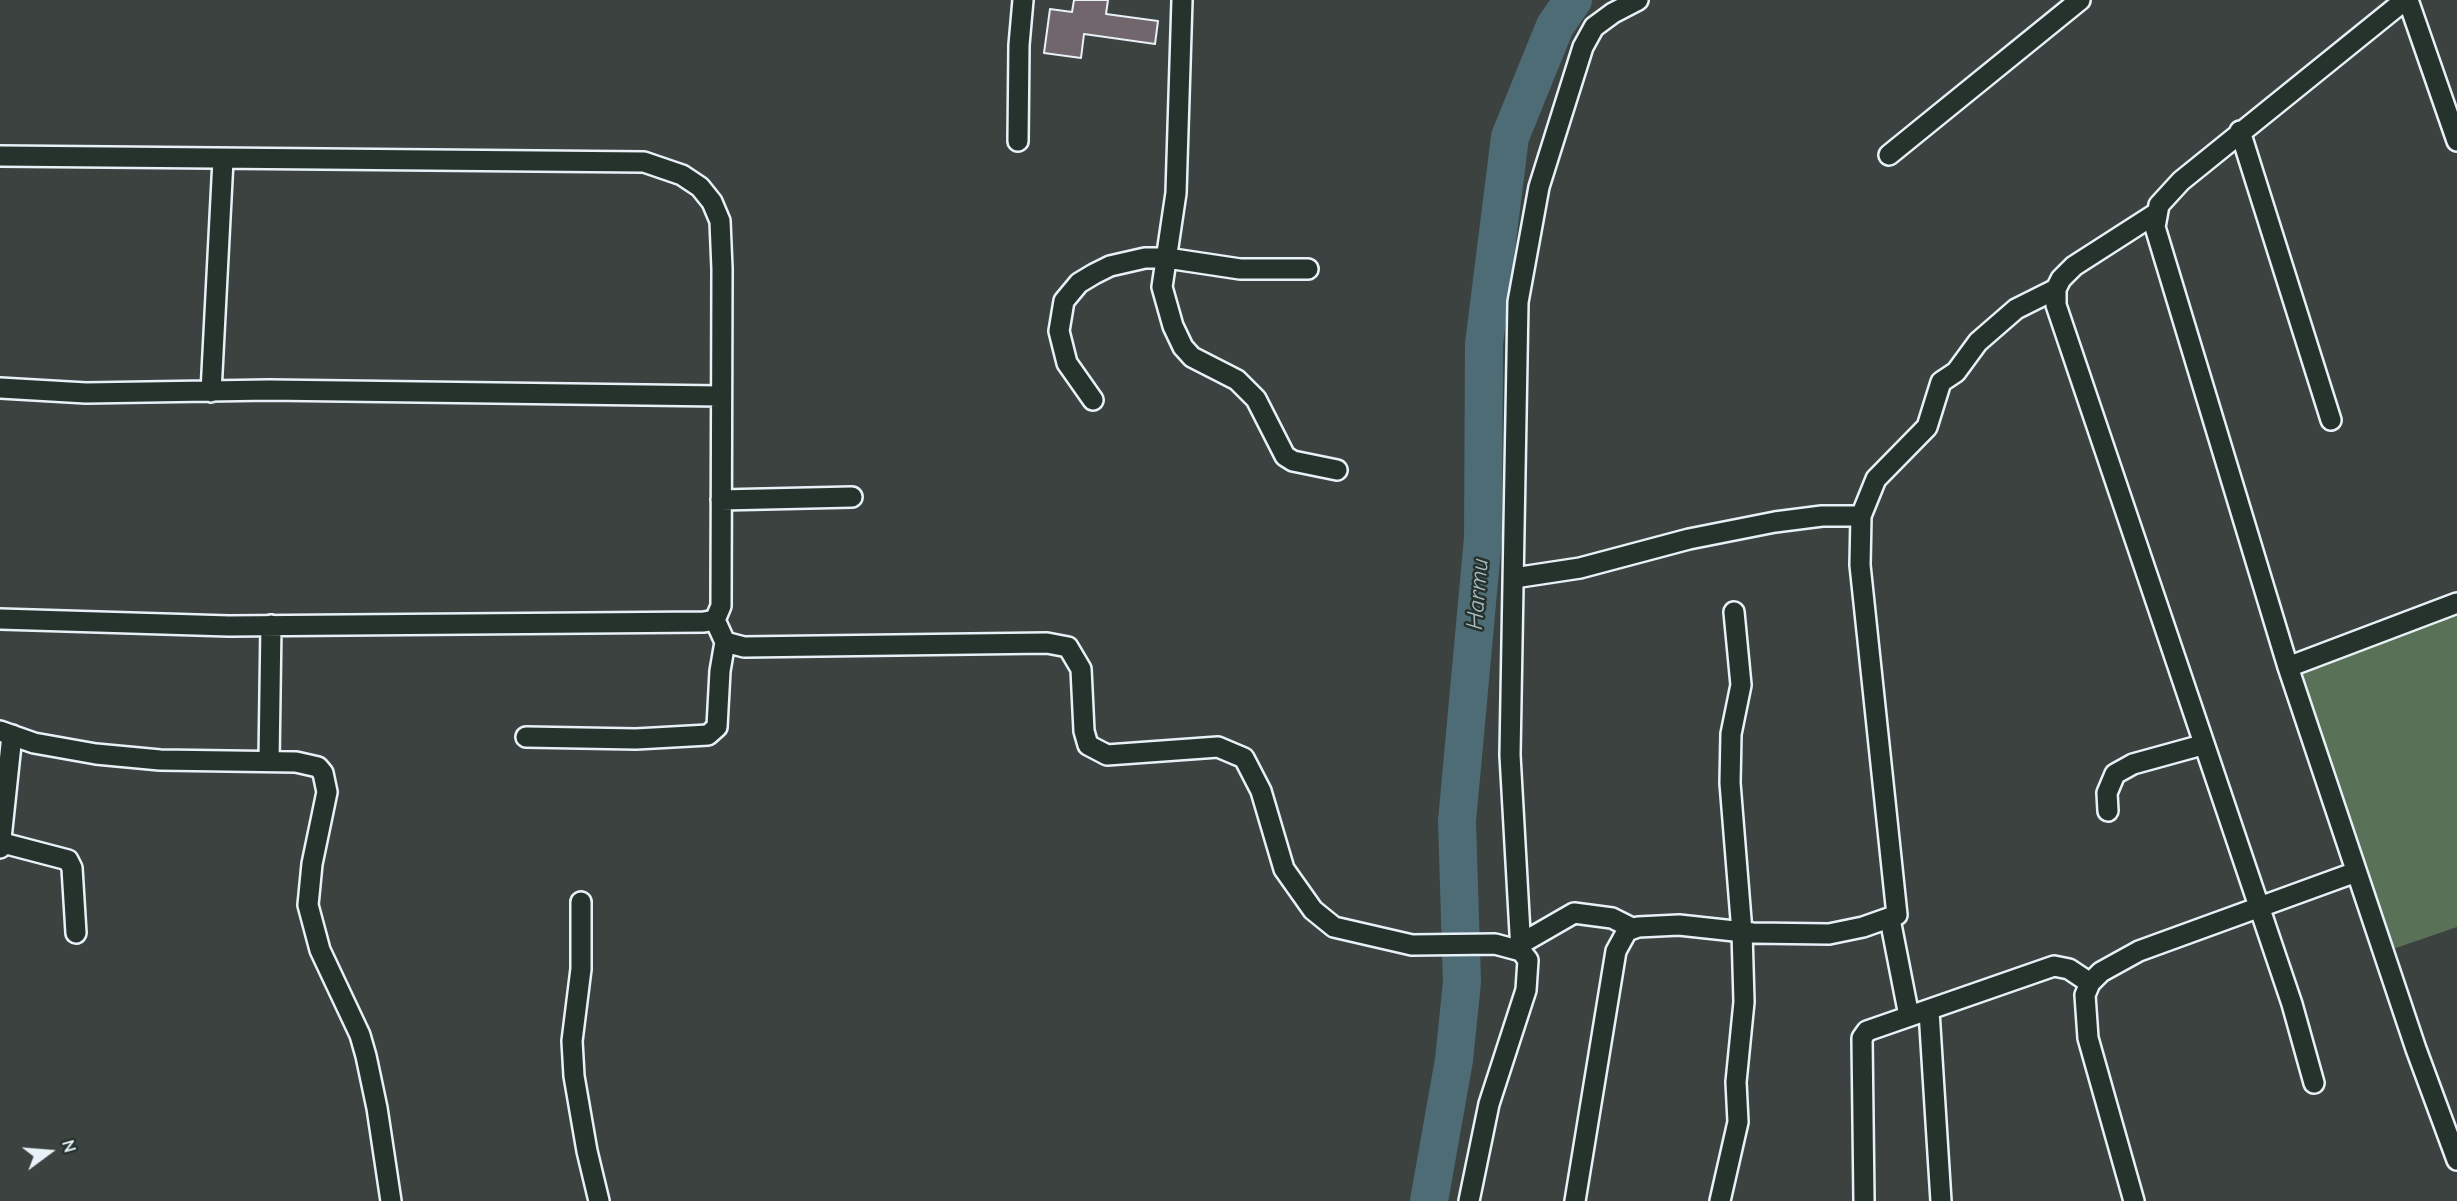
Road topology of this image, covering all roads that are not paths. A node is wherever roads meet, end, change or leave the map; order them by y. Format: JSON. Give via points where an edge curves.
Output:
{"nodes":[{"id":1,"x":1023,"y":0,"type":"edge"},
{"id":2,"x":1182,"y":0,"type":"edge"},
{"id":3,"x":1637,"y":0,"type":"edge"},
{"id":4,"x":2080,"y":0,"type":"edge"},
{"id":5,"x":2407,"y":0,"type":"edge"},
{"id":6,"x":2240,"y":131,"type":"junction"},
{"id":7,"x":1018,"y":141,"type":"dead end"},
{"id":8,"x":2457,"y":141,"type":"edge"},
{"id":9,"x":1889,"y":155,"type":"dead end"},
{"id":10,"x":0,"y":156,"type":"edge"},
{"id":11,"x":223,"y":160,"type":"junction"},
{"id":12,"x":2155,"y":214,"type":"junction"},
{"id":13,"x":1167,"y":258,"type":"junction"},
{"id":14,"x":1308,"y":269,"type":"dead end"},
{"id":15,"x":2056,"y":289,"type":"junction"},
{"id":16,"x":0,"y":388,"type":"edge"},
{"id":17,"x":211,"y":392,"type":"junction"},
{"id":18,"x":720,"y":396,"type":"junction"},
{"id":19,"x":1093,"y":400,"type":"dead end"},
{"id":20,"x":2331,"y":419,"type":"dead end"},
{"id":21,"x":1338,"y":470,"type":"dead end"},
{"id":22,"x":852,"y":497,"type":"dead end"},
{"id":23,"x":721,"y":500,"type":"junction"},
{"id":24,"x":1861,"y":516,"type":"junction"},
{"id":25,"x":1514,"y":578,"type":"junction"},
{"id":26,"x":2457,"y":603,"type":"edge"},
{"id":27,"x":1734,"y":612,"type":"dead end"},
{"id":28,"x":0,"y":619,"type":"edge"},
{"id":29,"x":715,"y":620,"type":"junction"},
{"id":30,"x":271,"y":625,"type":"junction"},
{"id":31,"x":725,"y":642,"type":"junction"},
{"id":32,"x":2288,"y":667,"type":"junction"},
{"id":33,"x":6,"y":733,"type":"edge"},
{"id":34,"x":526,"y":737,"type":"dead end"},
{"id":35,"x":2202,"y":745,"type":"junction"},
{"id":36,"x":268,"y":761,"type":"junction"},
{"id":37,"x":2108,"y":811,"type":"dead end"},
{"id":38,"x":1,"y":845,"type":"edge"},
{"id":39,"x":2356,"y":872,"type":"junction"},
{"id":40,"x":581,"y":902,"type":"dead end"},
{"id":41,"x":2258,"y":908,"type":"junction"},
{"id":42,"x":1891,"y":919,"type":"junction"},
{"id":43,"x":1632,"y":928,"type":"junction"},
{"id":44,"x":1742,"y":932,"type":"junction"},
{"id":45,"x":75,"y":933,"type":"dead end"},
{"id":46,"x":1522,"y":947,"type":"junction"},
{"id":47,"x":2090,"y":983,"type":"junction"},
{"id":48,"x":1929,"y":1011,"type":"junction"},
{"id":49,"x":1909,"y":1016,"type":"junction"},
{"id":50,"x":2314,"y":1083,"type":"dead end"},
{"id":51,"x":2457,"y":1160,"type":"edge"},
{"id":52,"x":391,"y":1201,"type":"edge"},
{"id":53,"x":599,"y":1201,"type":"edge"},
{"id":54,"x":1469,"y":1201,"type":"edge"},
{"id":55,"x":1576,"y":1201,"type":"edge"},
{"id":56,"x":1720,"y":1201,"type":"edge"},
{"id":57,"x":1864,"y":1201,"type":"edge"},
{"id":58,"x":1941,"y":1201,"type":"edge"},
{"id":59,"x":2134,"y":1201,"type":"edge"}],
"edges":[{"from":1,"to":7,"type":"street"},
{"from":2,"to":13,"type":"street","via":[[1176,193]]},
{"from":3,"to":25,"type":"street","via":[[1594,27],[1583,47],[1539,187],[1518,302]]},
{"from":4,"to":9,"type":"street"},
{"from":5,"to":6,"type":"street"},
{"from":5,"to":8,"type":"street"},
{"from":6,"to":12,"type":"street","via":[[2181,181]]},
{"from":6,"to":20,"type":"street"},
{"from":10,"to":11,"type":"street"},
{"from":11,"to":17,"type":"street"},
{"from":11,"to":18,"type":"street","via":[[614,160],[644,162],[682,175],[701,187],[720,221]]},
{"from":12,"to":15,"type":"street","via":[[2074,265]]},
{"from":12,"to":32,"type":"street","via":[[2167,274]]},
{"from":13,"to":14,"type":"street","via":[[1240,269]]},
{"from":13,"to":19,"type":"street","via":[[1110,266],[1079,283],[1064,300],[1061,347]]},
{"from":13,"to":21,"type":"street","via":[[1163,287],[1182,347],[1246,388],[1285,456]]},
{"from":15,"to":24,"type":"street","via":[[2016,309],[1941,382],[1927,427],[1876,479]]},
{"from":15,"to":35,"type":"street","via":[[2069,347]]},
{"from":16,"to":17,"type":"street"},
{"from":17,"to":18,"type":"street","via":[[555,391]]},
{"from":18,"to":23,"type":"street"},
{"from":22,"to":23,"type":"street"},
{"from":23,"to":29,"type":"street","via":[[721,606]]},
{"from":24,"to":25,"type":"street","via":[[1776,522],[1580,568]]},
{"from":24,"to":42,"type":"street","via":[[1860,565],[1898,907]]},
{"from":25,"to":46,"type":"street","via":[[1511,803]]},
{"from":26,"to":32,"type":"street"},
{"from":27,"to":44,"type":"street","via":[[1741,685],[1731,734],[1730,783]]},
{"from":28,"to":30,"type":"street"},
{"from":29,"to":30,"type":"street"},
{"from":29,"to":31,"type":"street"},
{"from":30,"to":36,"type":"street"},
{"from":31,"to":34,"type":"street","via":[[717,727],[708,735]]},
{"from":31,"to":46,"type":"street","via":[[744,647],[1047,643],[1068,647],[1081,669],[1088,745],[1107,755],[1218,747],[1244,758],[1261,791],[1284,869],[1313,910],[1334,927],[1412,945]]},
{"from":32,"to":39,"type":"street"},
{"from":33,"to":36,"type":"street","via":[[53,748],[96,754]]},
{"from":33,"to":38,"type":"street"},
{"from":35,"to":37,"type":"street","via":[[2133,764],[2115,774],[2107,793]]},
{"from":35,"to":41,"type":"street"},
{"from":36,"to":52,"type":"street","via":[[318,767],[327,781],[308,905],[320,950],[366,1056]]},
{"from":38,"to":45,"type":"street","via":[[68,860]]},
{"from":39,"to":41,"type":"street"},
{"from":39,"to":51,"type":"street"},
{"from":40,"to":53,"type":"street","via":[[573,1059],[579,1112]]},
{"from":41,"to":47,"type":"street","via":[[2139,951]]},
{"from":41,"to":50,"type":"street"},
{"from":42,"to":44,"type":"street","via":[[1829,934]]},
{"from":42,"to":49,"type":"street"},
{"from":43,"to":44,"type":"street","via":[[1679,925]]},
{"from":43,"to":46,"type":"street","via":[[1612,918],[1574,913]]},
{"from":43,"to":55,"type":"street","via":[[1622,936],[1616,951]]},
{"from":44,"to":56,"type":"street","via":[[1738,1122]]},
{"from":46,"to":54,"type":"street","via":[[1528,960],[1526,990],[1494,1086]]},
{"from":47,"to":48,"type":"street","via":[[2069,969],[2054,966]]},
{"from":47,"to":59,"type":"street","via":[[2085,995],[2088,1038]]},
{"from":48,"to":49,"type":"street"},
{"from":48,"to":58,"type":"street"},
{"from":49,"to":57,"type":"street","via":[[1867,1031],[1862,1038]]}]}
